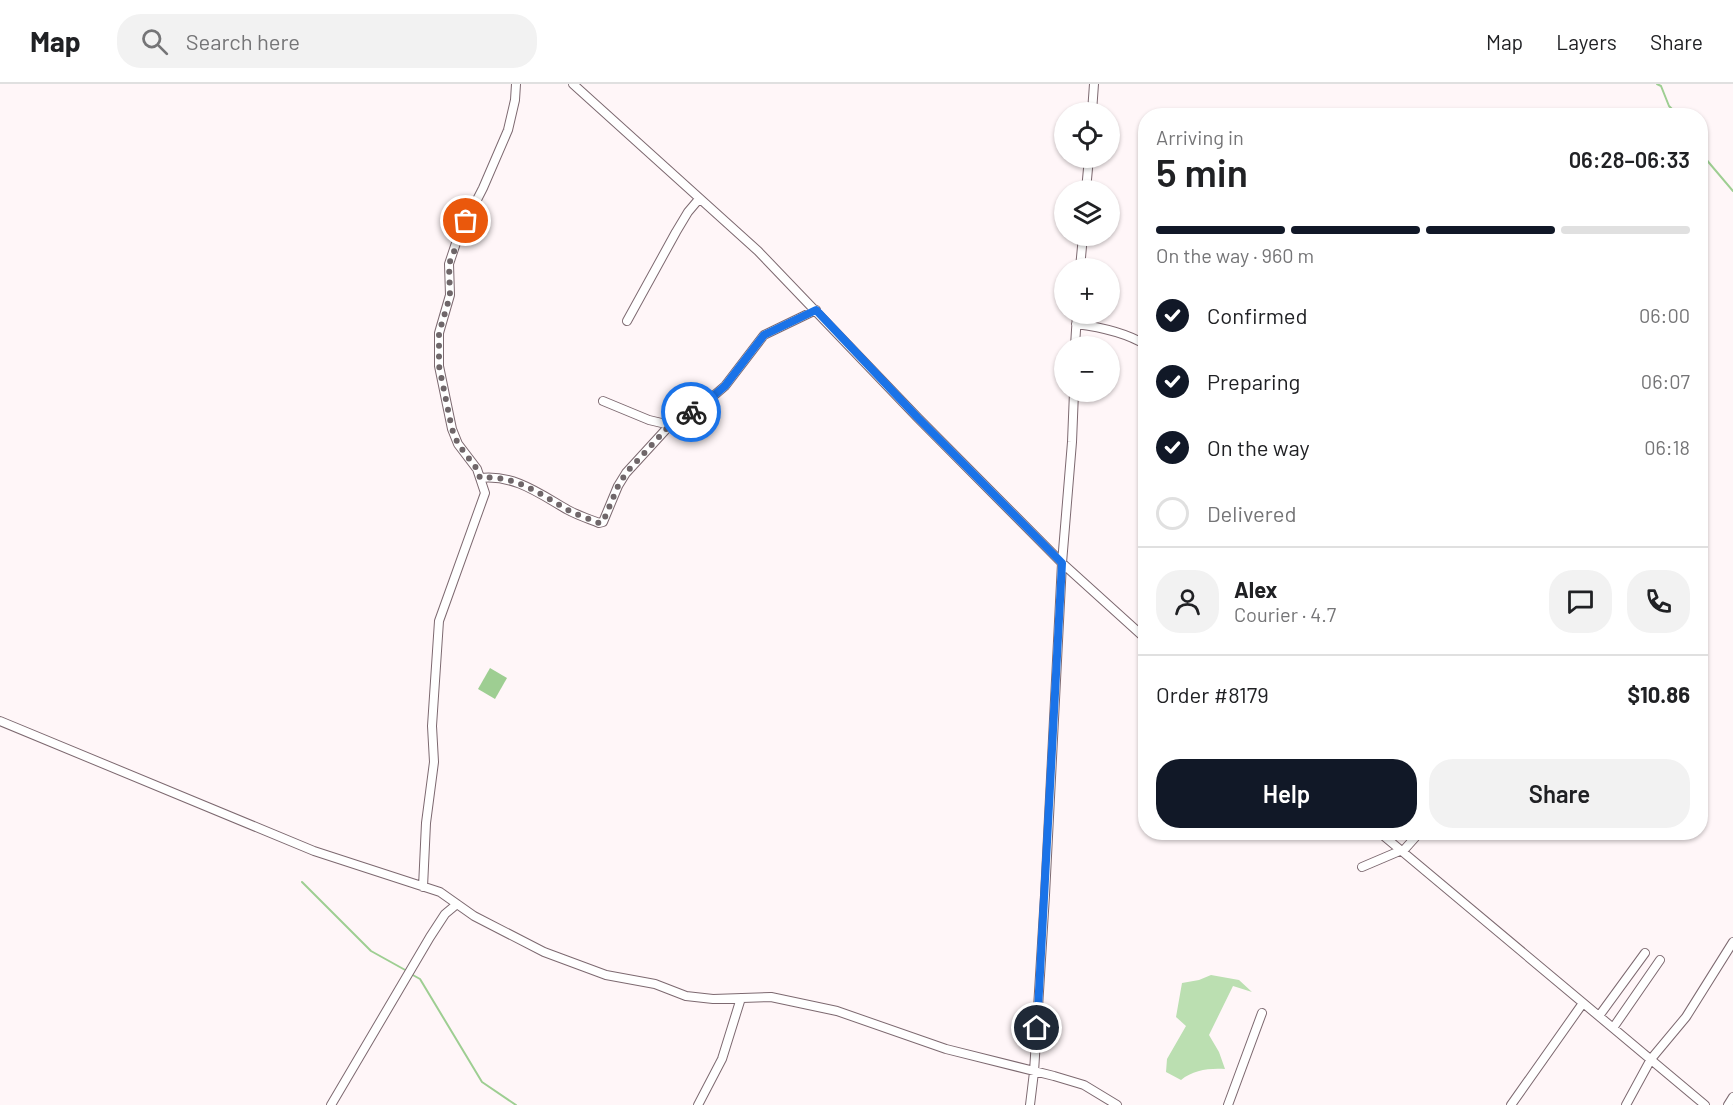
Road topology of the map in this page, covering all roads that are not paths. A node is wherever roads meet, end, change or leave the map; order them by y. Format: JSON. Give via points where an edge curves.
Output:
{"nodes":[{"id":1,"x":516,"y":84,"type":"edge"},
{"id":2,"x":573,"y":84,"type":"edge"},
{"id":3,"x":1094,"y":84,"type":"edge"},
{"id":4,"x":1093,"y":102,"type":"edge"},
{"id":5,"x":699,"y":199,"type":"junction"},
{"id":6,"x":816,"y":310,"type":"junction"},
{"id":7,"x":627,"y":321,"type":"dead end"},
{"id":8,"x":1076,"y":324,"type":"joint"},
{"id":9,"x":1075,"y":336,"type":"edge"},
{"id":10,"x":1138,"y":340,"type":"edge"},
{"id":11,"x":603,"y":401,"type":"dead end"},
{"id":12,"x":1073,"y":402,"type":"edge"},
{"id":13,"x":670,"y":425,"type":"junction"},
{"id":14,"x":480,"y":478,"type":"junction"},
{"id":15,"x":1062,"y":563,"type":"junction"},
{"id":16,"x":1138,"y":632,"type":"edge"},
{"id":17,"x":0,"y":721,"type":"edge"},
{"id":18,"x":1389,"y":840,"type":"edge"},
{"id":19,"x":1412,"y":840,"type":"edge"},
{"id":20,"x":1402,"y":851,"type":"junction"},
{"id":21,"x":1362,"y":867,"type":"dead end"},
{"id":22,"x":423,"y":887,"type":"junction"},
{"id":23,"x":457,"y":904,"type":"junction"},
{"id":24,"x":1733,"y":942,"type":"edge"},
{"id":25,"x":1645,"y":953,"type":"dead end"},
{"id":26,"x":1660,"y":960,"type":"dead end"},
{"id":27,"x":741,"y":998,"type":"junction"},
{"id":28,"x":1583,"y":1003,"type":"junction"},
{"id":29,"x":1262,"y":1013,"type":"dead end"},
{"id":30,"x":1599,"y":1016,"type":"junction"},
{"id":31,"x":1613,"y":1028,"type":"junction"},
{"id":32,"x":1651,"y":1059,"type":"junction"},
{"id":33,"x":1034,"y":1072,"type":"junction"},
{"id":34,"x":1733,"y":1097,"type":"edge"},
{"id":35,"x":331,"y":1105,"type":"edge"},
{"id":36,"x":698,"y":1105,"type":"edge"},
{"id":37,"x":1030,"y":1105,"type":"edge"},
{"id":38,"x":1118,"y":1105,"type":"edge"},
{"id":39,"x":1228,"y":1105,"type":"edge"},
{"id":40,"x":1510,"y":1105,"type":"edge"},
{"id":41,"x":1626,"y":1105,"type":"edge"},
{"id":42,"x":1706,"y":1105,"type":"edge"},
{"id":43,"x":1728,"y":1105,"type":"edge"}],
"edges":[{"from":1,"to":14,"type":"street","via":[[507,130],[449,264],[450,296],[439,333],[439,366],[452,429]]},
{"from":2,"to":5,"type":"street"},
{"from":3,"to":4,"type":"street"},
{"from":5,"to":6,"type":"street","via":[[759,251]]},
{"from":5,"to":7,"type":"street","via":[[676,232]]},
{"from":6,"to":13,"type":"street","via":[[764,335],[725,386]]},
{"from":6,"to":15,"type":"street"},
{"from":8,"to":9,"type":"street"},
{"from":8,"to":10,"type":"street"},
{"from":11,"to":13,"type":"street"},
{"from":12,"to":15,"type":"street"},
{"from":13,"to":14,"type":"street","via":[[626,473],[603,522],[570,511],[536,490],[496,476]]},
{"from":14,"to":22,"type":"street","via":[[485,493],[439,621],[432,726],[434,762]]},
{"from":15,"to":16,"type":"street"},
{"from":15,"to":33,"type":"street"},
{"from":17,"to":22,"type":"street","via":[[314,851]]},
{"from":18,"to":20,"type":"street"},
{"from":19,"to":20,"type":"street"},
{"from":20,"to":21,"type":"street"},
{"from":20,"to":28,"type":"street"},
{"from":22,"to":23,"type":"street","via":[[440,892]]},
{"from":23,"to":27,"type":"street","via":[[544,952],[606,975],[655,984],[686,996]]},
{"from":23,"to":35,"type":"street","via":[[445,914],[408,973]]},
{"from":24,"to":32,"type":"street","via":[[1686,1017]]},
{"from":25,"to":30,"type":"street"},
{"from":26,"to":31,"type":"street"},
{"from":27,"to":33,"type":"street","via":[[771,997],[837,1011],[946,1049]]},
{"from":27,"to":36,"type":"street","via":[[722,1059]]},
{"from":28,"to":30,"type":"street"},
{"from":28,"to":40,"type":"street"},
{"from":29,"to":39,"type":"street"},
{"from":30,"to":31,"type":"street"},
{"from":31,"to":32,"type":"street"},
{"from":32,"to":41,"type":"street"},
{"from":32,"to":42,"type":"street"},
{"from":33,"to":37,"type":"street"},
{"from":33,"to":38,"type":"street","via":[[1084,1085]]},
{"from":34,"to":43,"type":"street"}]}
